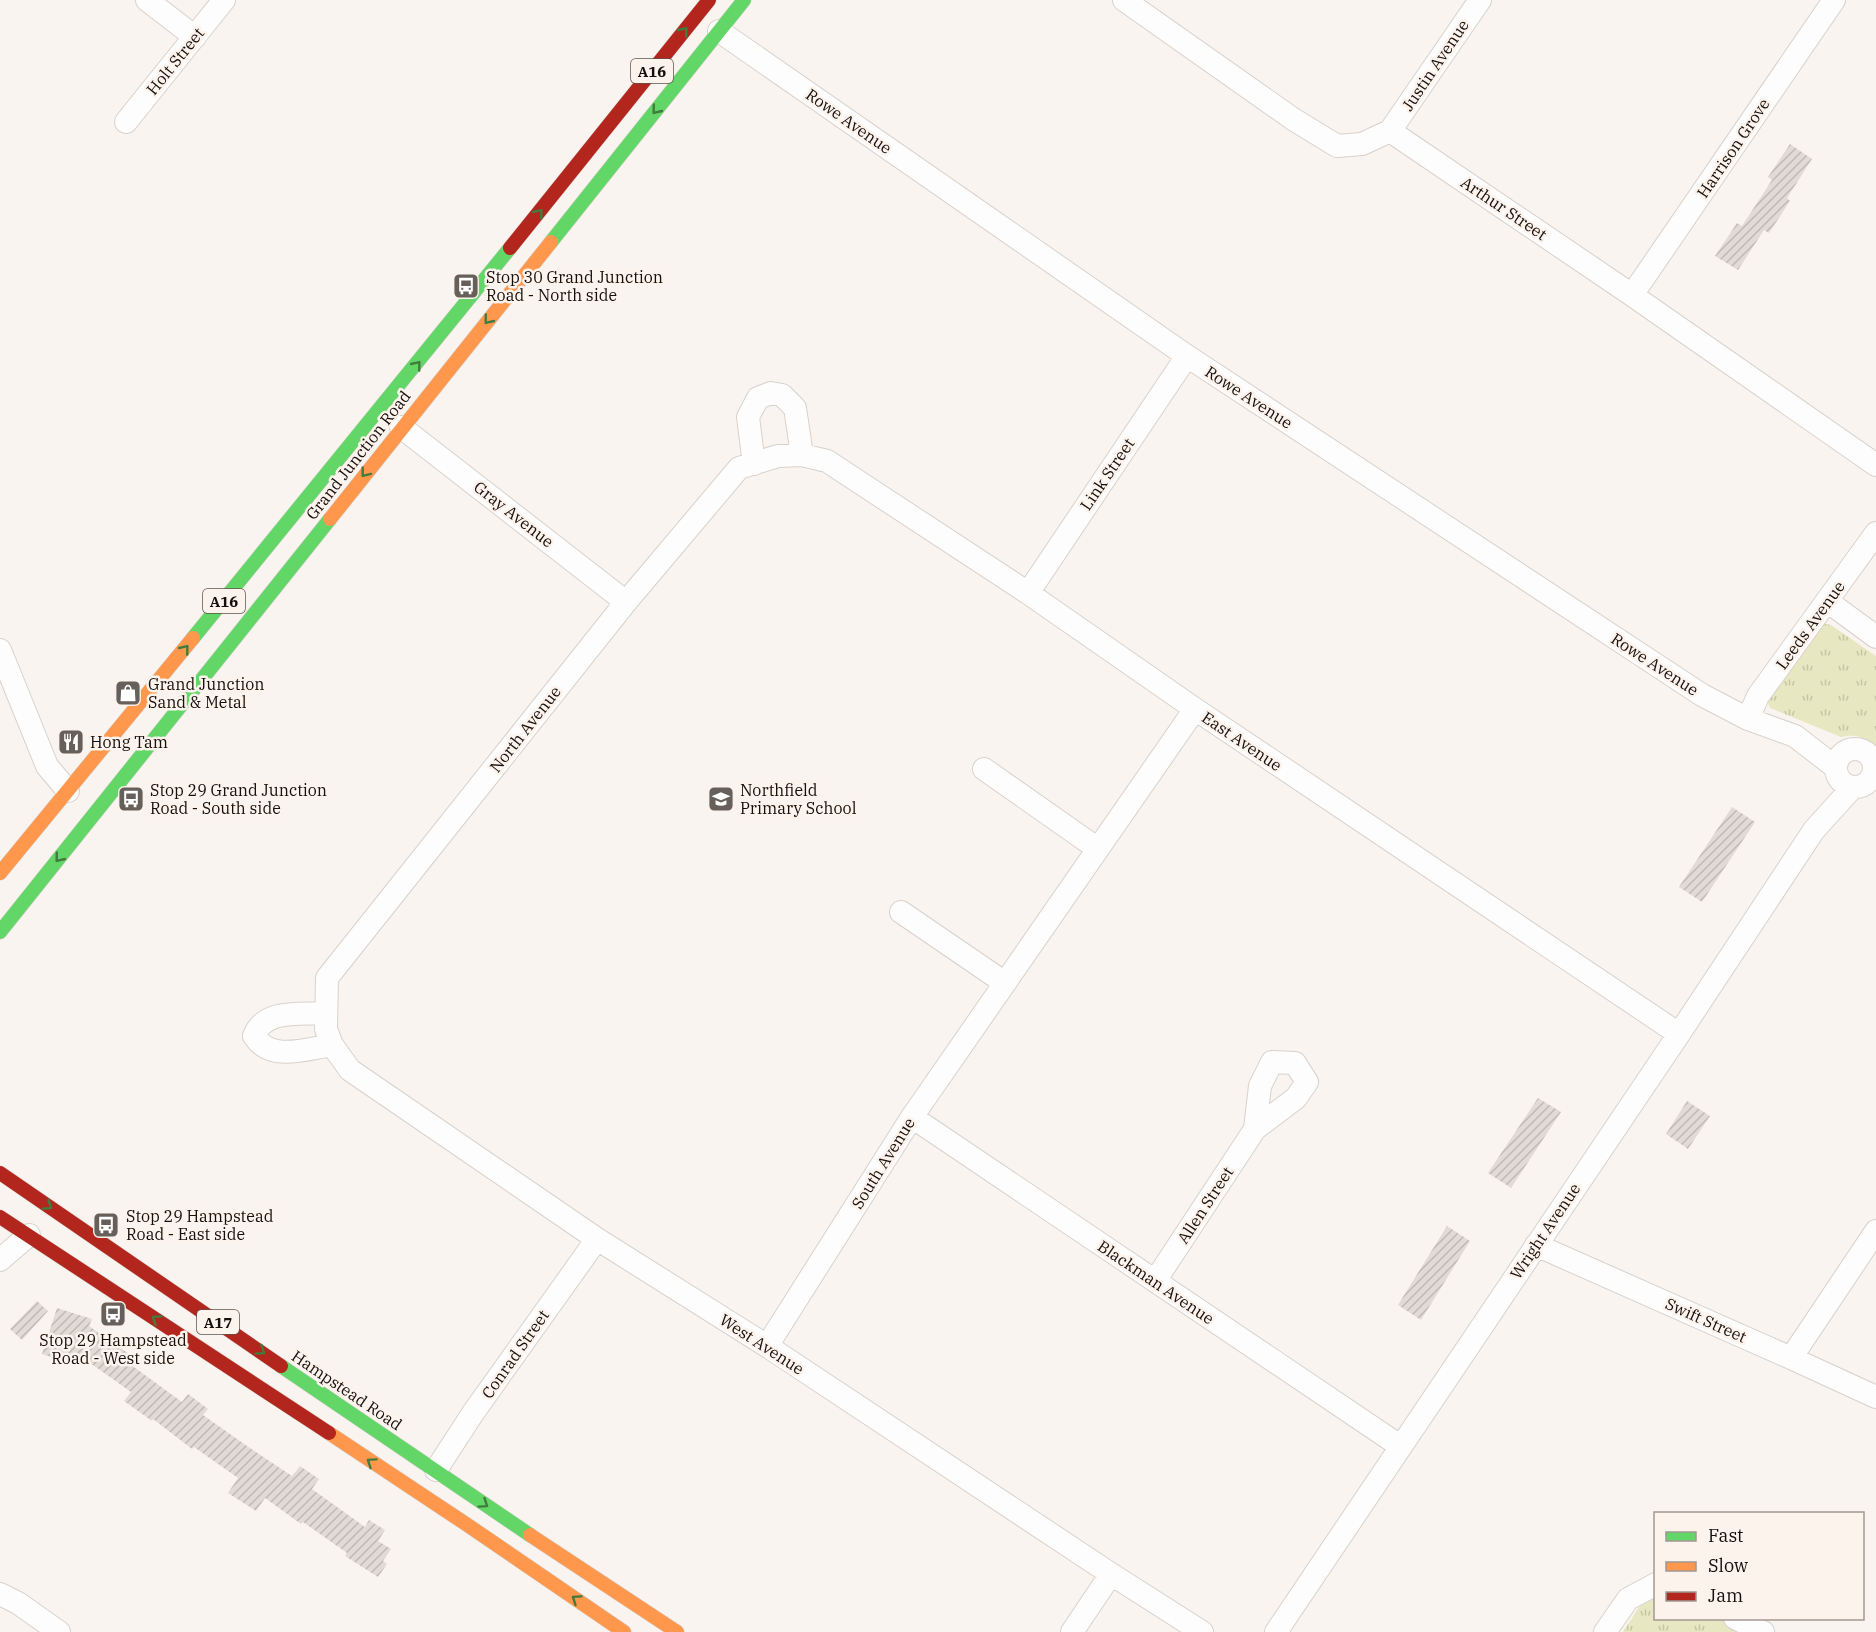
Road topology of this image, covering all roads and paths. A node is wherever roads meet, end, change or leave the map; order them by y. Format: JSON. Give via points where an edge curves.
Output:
{"nodes":[{"id":1,"x":147,"y":0,"type":"edge"},
{"id":2,"x":224,"y":0,"type":"edge"},
{"id":3,"x":709,"y":0,"type":"edge"},
{"id":4,"x":744,"y":0,"type":"edge"},
{"id":5,"x":1124,"y":0,"type":"edge"},
{"id":6,"x":1480,"y":0,"type":"edge"},
{"id":7,"x":1834,"y":0,"type":"edge"},
{"id":8,"x":718,"y":32,"type":"junction"},
{"id":9,"x":195,"y":37,"type":"junction"},
{"id":10,"x":126,"y":122,"type":"dead end"},
{"id":11,"x":1390,"y":131,"type":"junction"},
{"id":12,"x":595,"y":142,"type":"junction"},
{"id":13,"x":616,"y":159,"type":"junction"},
{"id":14,"x":1632,"y":295,"type":"junction"},
{"id":15,"x":1187,"y":356,"type":"junction"},
{"id":16,"x":380,"y":410,"type":"junction"},
{"id":17,"x":401,"y":427,"type":"junction"},
{"id":18,"x":802,"y":455,"type":"junction"},
{"id":19,"x":778,"y":456,"type":"joint"},
{"id":20,"x":754,"y":464,"type":"junction"},
{"id":21,"x":1876,"y":465,"type":"edge"},
{"id":22,"x":1876,"y":533,"type":"edge"},
{"id":23,"x":1028,"y":593,"type":"junction"},
{"id":24,"x":1827,"y":601,"type":"junction"},
{"id":25,"x":626,"y":602,"type":"junction"},
{"id":26,"x":1876,"y":637,"type":"edge"},
{"id":27,"x":0,"y":650,"type":"edge"},
{"id":28,"x":1195,"y":709,"type":"junction"},
{"id":29,"x":1748,"y":718,"type":"junction"},
{"id":30,"x":984,"y":769,"type":"dead end"},
{"id":31,"x":1857,"y":774,"type":"edge"},
{"id":32,"x":82,"y":802,"type":"junction"},
{"id":33,"x":1098,"y":849,"type":"junction"},
{"id":34,"x":0,"y":873,"type":"edge"},
{"id":35,"x":900,"y":912,"type":"dead end"},
{"id":36,"x":0,"y":932,"type":"edge"},
{"id":37,"x":1005,"y":983,"type":"junction"},
{"id":38,"x":328,"y":1029,"type":"junction"},
{"id":39,"x":1679,"y":1034,"type":"junction"},
{"id":40,"x":912,"y":1117,"type":"junction"},
{"id":41,"x":1255,"y":1129,"type":"dead end"},
{"id":42,"x":0,"y":1173,"type":"edge"},
{"id":43,"x":0,"y":1217,"type":"edge"},
{"id":44,"x":1876,"y":1231,"type":"edge"},
{"id":45,"x":29,"y":1235,"type":"junction"},
{"id":46,"x":597,"y":1239,"type":"junction"},
{"id":47,"x":1536,"y":1245,"type":"junction"},
{"id":48,"x":0,"y":1260,"type":"edge"},
{"id":49,"x":1155,"y":1281,"type":"junction"},
{"id":50,"x":767,"y":1346,"type":"junction"},
{"id":51,"x":1791,"y":1358,"type":"junction"},
{"id":52,"x":1876,"y":1397,"type":"edge"},
{"id":53,"x":1400,"y":1446,"type":"junction"},
{"id":54,"x":436,"y":1470,"type":"junction"},
{"id":55,"x":420,"y":1494,"type":"junction"},
{"id":56,"x":1110,"y":1574,"type":"junction"},
{"id":57,"x":1654,"y":1585,"type":"edge"},
{"id":58,"x":0,"y":1594,"type":"edge"},
{"id":59,"x":1739,"y":1620,"type":"edge"},
{"id":60,"x":59,"y":1632,"type":"edge"},
{"id":61,"x":624,"y":1632,"type":"edge"},
{"id":62,"x":676,"y":1632,"type":"edge"},
{"id":63,"x":1072,"y":1632,"type":"edge"},
{"id":64,"x":1202,"y":1632,"type":"edge"},
{"id":65,"x":1276,"y":1632,"type":"edge"},
{"id":66,"x":1605,"y":1632,"type":"edge"},
{"id":67,"x":1763,"y":1632,"type":"edge"}],
"edges":[{"from":1,"to":9,"type":"street"},
{"from":2,"to":9,"type":"street","name":"Holt Street"},
{"from":12,"to":3,"type":"highway","name":"Grand Junction Road","number":"A16","one_way":true},
{"from":4,"to":8,"type":"highway","name":"Grand Junction Road","number":"A16"},
{"from":5,"to":11,"type":"street","via":[[1337,146],[1362,144]]},
{"from":6,"to":11,"type":"street","name":"Justin Avenue"},
{"from":7,"to":14,"type":"street","name":"Harrison Grove"},
{"from":8,"to":13,"type":"highway","name":"Grand Junction Road","number":"A16","one_way":true},
{"from":8,"to":15,"type":"street","name":"Rowe Avenue"},
{"from":9,"to":10,"type":"street","name":"Holt Street"},
{"from":11,"to":14,"type":"street","name":"Arthur Street"},
{"from":12,"to":13,"type":"highway"},
{"from":16,"to":12,"type":"highway","name":"Grand Junction Road","number":"A16","one_way":true},
{"from":13,"to":17,"type":"highway","name":"Grand Junction Road","number":"A16","one_way":true},
{"from":14,"to":21,"type":"street","name":"Arthur Street"},
{"from":15,"to":23,"type":"street","name":"Link Street"},
{"from":15,"to":29,"type":"street","name":"Rowe Avenue","via":[[1702,695]]},
{"from":16,"to":17,"type":"highway"},
{"from":32,"to":16,"type":"highway","name":"Grand Junction Road","number":"A16","one_way":true},
{"from":17,"to":25,"type":"street","name":"Gray Avenue"},
{"from":17,"to":32,"type":"highway","name":"Grand Junction Road","number":"A16","one_way":true},
{"from":18,"to":19,"type":"street","name":"East Avenue"},
{"from":18,"to":20,"type":"street","via":[[795,408],[782,395],[771,393],[758,398],[748,417]]},
{"from":18,"to":23,"type":"street","name":"East Avenue","via":[[827,461]]},
{"from":19,"to":20,"type":"street","name":"North Avenue"},
{"from":20,"to":25,"type":"street","name":"North Avenue","via":[[739,468]]},
{"from":22,"to":24,"type":"street","name":"Leeds Avenue"},
{"from":23,"to":28,"type":"street","name":"East Avenue"},
{"from":24,"to":26,"type":"street"},
{"from":24,"to":29,"type":"street","name":"Leeds Avenue","via":[[1758,696]]},
{"from":25,"to":38,"type":"street","name":"North Avenue","via":[[327,978]]},
{"from":27,"to":32,"type":"street","via":[[46,766]]},
{"from":28,"to":33,"type":"street","name":"South Avenue"},
{"from":28,"to":39,"type":"street","name":"East Avenue"},
{"from":29,"to":31,"type":"street","name":"Rowe Avenue","via":[[1795,736]]},
{"from":30,"to":33,"type":"street"},
{"from":31,"to":39,"type":"street","name":"Wright Avenue","via":[[1814,830]]},
{"from":32,"to":34,"type":"highway","name":"Grand Junction Road","number":"A16"},
{"from":32,"to":36,"type":"highway","name":"Grand Junction Road","number":"A16","one_way":true},
{"from":33,"to":37,"type":"street","name":"South Avenue"},
{"from":35,"to":37,"type":"street"},
{"from":37,"to":40,"type":"street","name":"South Avenue"},
{"from":38,"to":38,"type":"street","via":[[279,1053],[259,1044],[254,1036],[258,1025],[272,1016]]},
{"from":38,"to":46,"type":"street","name":"West Avenue","via":[[350,1070]]},
{"from":39,"to":47,"type":"street","name":"Wright Avenue"},
{"from":40,"to":49,"type":"street","name":"Blackman Avenue"},
{"from":40,"to":50,"type":"street","name":"South Avenue"},
{"from":41,"to":49,"type":"street","name":"Allen Street"},
{"from":42,"to":54,"type":"highway","name":"Hampstead Road","number":"A17","one_way":true},
{"from":43,"to":45,"type":"highway","number":"A17"},
{"from":44,"to":51,"type":"street"},
{"from":45,"to":48,"type":"street"},
{"from":55,"to":45,"type":"highway","number":"A17","one_way":true},
{"from":46,"to":50,"type":"street","name":"West Avenue"},
{"from":46,"to":54,"type":"street","name":"Conrad Street"},
{"from":47,"to":51,"type":"street","name":"Swift Street"},
{"from":47,"to":53,"type":"street","name":"Wright Avenue"},
{"from":49,"to":53,"type":"street","name":"Blackman Avenue"},
{"from":50,"to":56,"type":"street","name":"West Avenue"},
{"from":51,"to":52,"type":"street","name":"Swift Street"},
{"from":53,"to":65,"type":"street","name":"Wright Avenue"},
{"from":54,"to":55,"type":"highway"},
{"from":54,"to":62,"type":"highway","name":"Hampstead Road","number":"A17","one_way":true,"via":[[646,1619]]},
{"from":61,"to":55,"type":"highway","number":"A17","one_way":true},
{"from":56,"to":63,"type":"street"},
{"from":56,"to":64,"type":"street","name":"West Avenue"},
{"from":57,"to":66,"type":"street","via":[[1628,1599]]},
{"from":58,"to":60,"type":"street"},
{"from":59,"to":67,"type":"street"}]}
